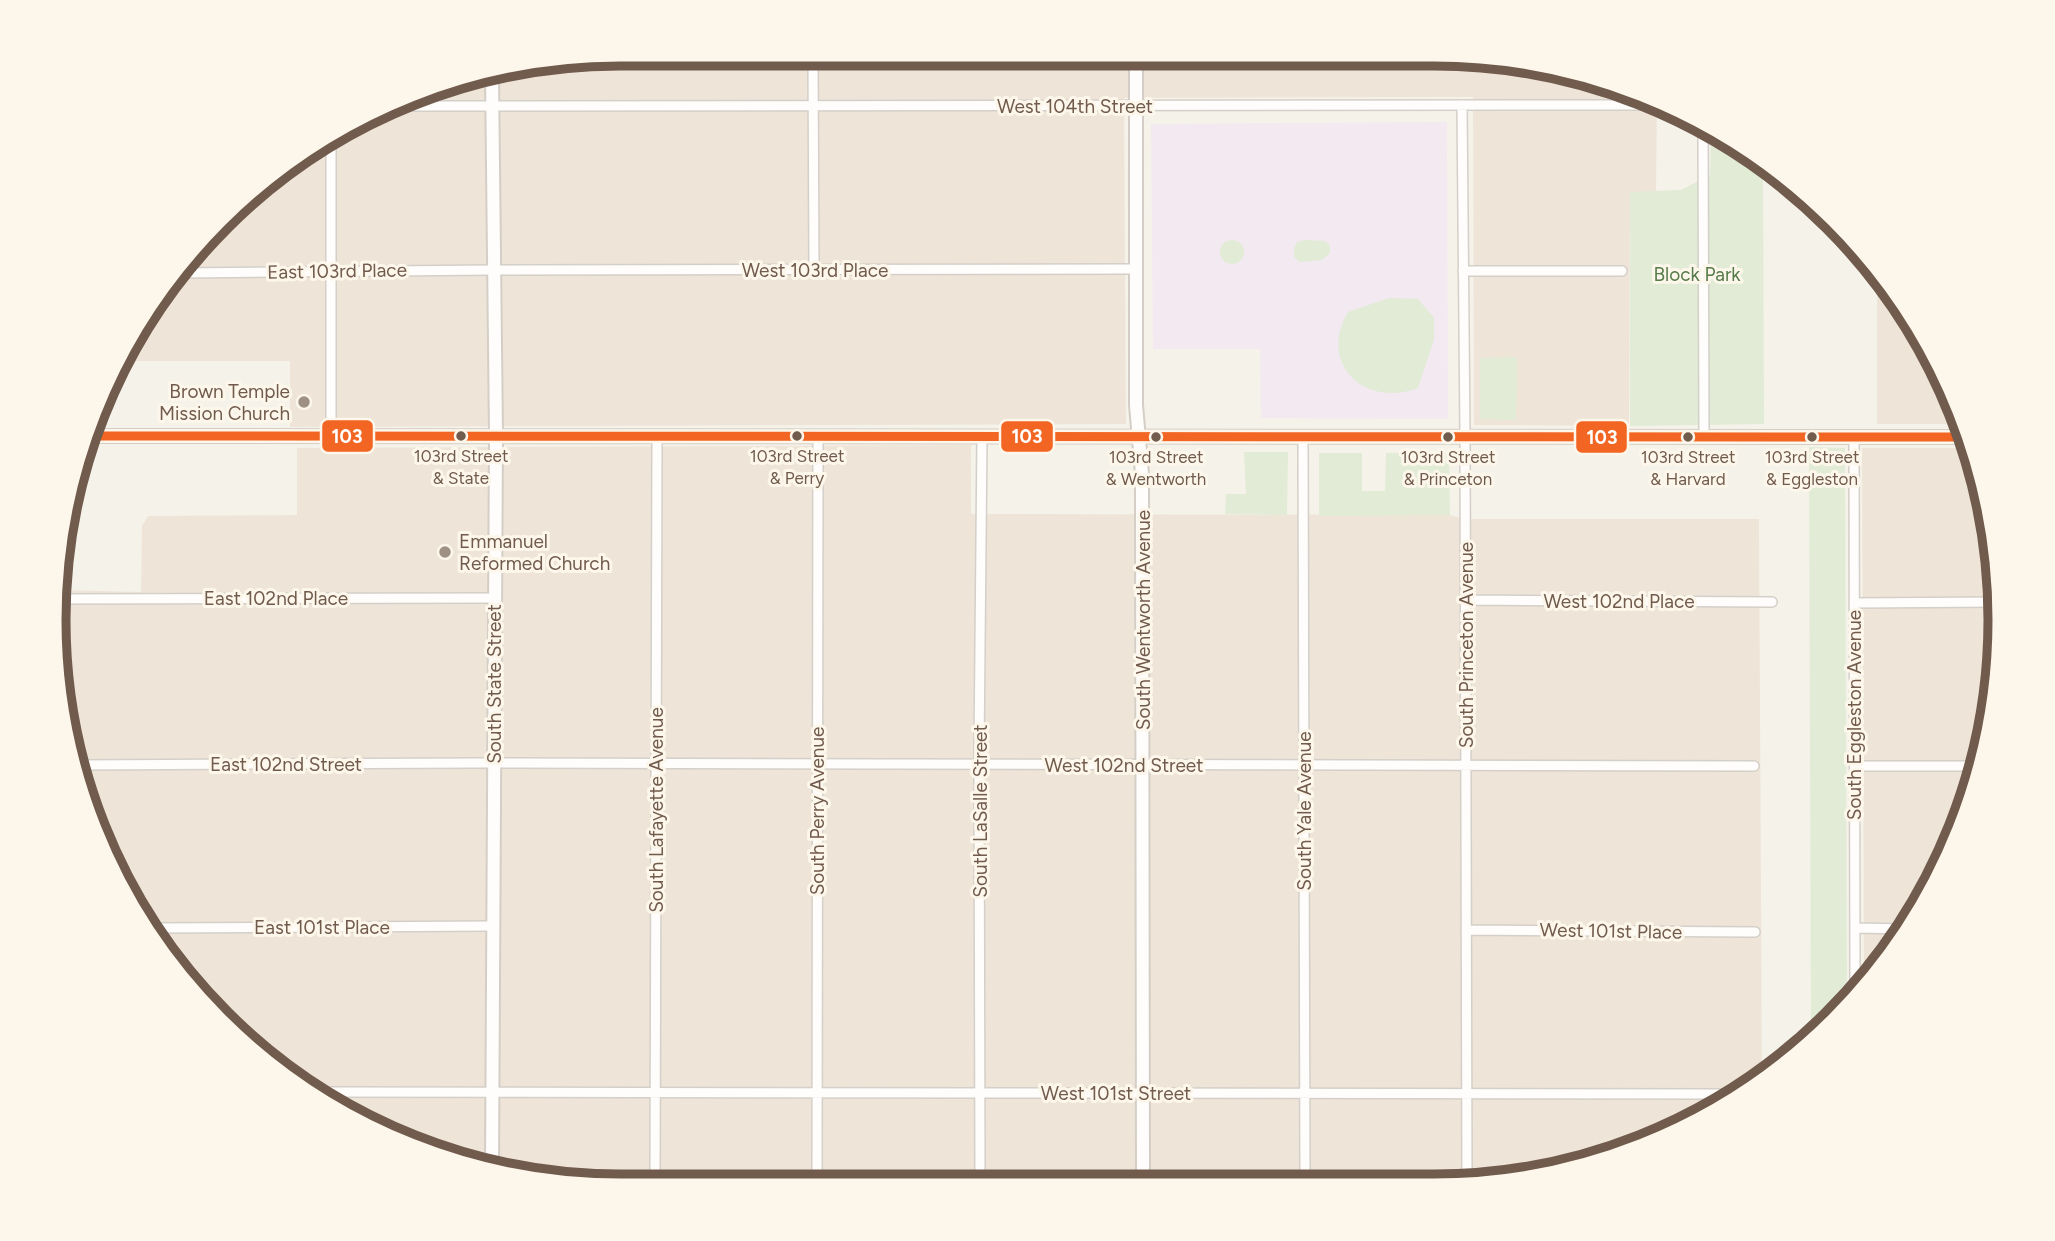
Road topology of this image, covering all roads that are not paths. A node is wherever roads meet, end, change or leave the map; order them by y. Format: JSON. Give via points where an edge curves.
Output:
{"nodes":[{"id":1,"x":813,"y":66,"type":"edge"},
{"id":2,"x":1136,"y":66,"type":"edge"},
{"id":3,"x":492,"y":82,"type":"edge"},
{"id":4,"x":1462,"y":105,"type":"junction"},
{"id":5,"x":1637,"y":105,"type":"edge"},
{"id":6,"x":416,"y":106,"type":"edge"},
{"id":7,"x":492,"y":106,"type":"junction"},
{"id":8,"x":813,"y":106,"type":"junction"},
{"id":9,"x":1136,"y":106,"type":"junction"},
{"id":10,"x":1703,"y":136,"type":"edge"},
{"id":11,"x":331,"y":149,"type":"edge"},
{"id":12,"x":1136,"y":269,"type":"junction"},
{"id":13,"x":494,"y":270,"type":"junction"},
{"id":14,"x":332,"y":271,"type":"junction"},
{"id":15,"x":814,"y":271,"type":"junction"},
{"id":16,"x":1463,"y":271,"type":"junction"},
{"id":17,"x":1622,"y":271,"type":"dead end"},
{"id":18,"x":189,"y":273,"type":"edge"},
{"id":19,"x":331,"y":435,"type":"junction"},
{"id":20,"x":496,"y":435,"type":"junction"},
{"id":21,"x":657,"y":435,"type":"junction"},
{"id":22,"x":98,"y":436,"type":"edge"},
{"id":23,"x":818,"y":436,"type":"junction"},
{"id":24,"x":982,"y":436,"type":"junction"},
{"id":25,"x":1139,"y":436,"type":"junction"},
{"id":26,"x":1303,"y":436,"type":"junction"},
{"id":27,"x":1465,"y":437,"type":"junction"},
{"id":28,"x":1704,"y":437,"type":"junction"},
{"id":29,"x":1854,"y":437,"type":"junction"},
{"id":30,"x":1957,"y":437,"type":"edge"},
{"id":31,"x":67,"y":598,"type":"edge"},
{"id":32,"x":495,"y":598,"type":"junction"},
{"id":33,"x":1466,"y":600,"type":"junction"},
{"id":34,"x":1772,"y":602,"type":"dead end"},
{"id":35,"x":1854,"y":603,"type":"junction"},
{"id":36,"x":1988,"y":603,"type":"edge"},
{"id":37,"x":494,"y":763,"type":"junction"},
{"id":38,"x":656,"y":764,"type":"junction"},
{"id":39,"x":817,"y":764,"type":"junction"},
{"id":40,"x":85,"y":765,"type":"edge"},
{"id":41,"x":979,"y":765,"type":"junction"},
{"id":42,"x":1143,"y":765,"type":"junction"},
{"id":43,"x":1304,"y":765,"type":"junction"},
{"id":44,"x":1466,"y":765,"type":"junction"},
{"id":45,"x":1754,"y":766,"type":"dead end"},
{"id":46,"x":1855,"y":766,"type":"junction"},
{"id":47,"x":1969,"y":766,"type":"edge"},
{"id":48,"x":492,"y":926,"type":"junction"},
{"id":49,"x":160,"y":928,"type":"edge"},
{"id":50,"x":1855,"y":928,"type":"junction"},
{"id":51,"x":1894,"y":929,"type":"edge"},
{"id":52,"x":1466,"y":930,"type":"junction"},
{"id":53,"x":1755,"y":932,"type":"dead end"},
{"id":54,"x":1855,"y":981,"type":"edge"},
{"id":55,"x":330,"y":1092,"type":"edge"},
{"id":56,"x":491,"y":1092,"type":"junction"},
{"id":57,"x":655,"y":1092,"type":"junction"},
{"id":58,"x":817,"y":1092,"type":"junction"},
{"id":59,"x":981,"y":1093,"type":"junction"},
{"id":60,"x":1143,"y":1093,"type":"junction"},
{"id":61,"x":1305,"y":1093,"type":"junction"},
{"id":62,"x":1466,"y":1093,"type":"junction"},
{"id":63,"x":1721,"y":1094,"type":"edge"},
{"id":64,"x":492,"y":1159,"type":"edge"},
{"id":65,"x":1467,"y":1173,"type":"edge"},
{"id":66,"x":655,"y":1174,"type":"edge"},
{"id":67,"x":817,"y":1174,"type":"edge"},
{"id":68,"x":980,"y":1174,"type":"edge"},
{"id":69,"x":1143,"y":1174,"type":"edge"},
{"id":70,"x":1305,"y":1174,"type":"edge"}],
"edges":[{"from":1,"to":8,"type":"street"},
{"from":2,"to":9,"type":"street","name":"South Wentworth Avenue"},
{"from":3,"to":7,"type":"street","name":"South State Street"},
{"from":4,"to":5,"type":"street","name":"West 104th Street"},
{"from":4,"to":9,"type":"street","name":"West 104th Street"},
{"from":4,"to":16,"type":"street","name":"South Princeton Avenue"},
{"from":6,"to":7,"type":"street","name":"West 104th Street"},
{"from":7,"to":8,"type":"street","name":"West 104th Street"},
{"from":7,"to":13,"type":"street","name":"South State Street"},
{"from":8,"to":9,"type":"street","name":"West 104th Street"},
{"from":8,"to":15,"type":"street"},
{"from":9,"to":12,"type":"street","name":"South Wentworth Avenue"},
{"from":10,"to":28,"type":"street"},
{"from":11,"to":14,"type":"street"},
{"from":12,"to":15,"type":"street","name":"West 103rd Place"},
{"from":12,"to":25,"type":"street","name":"South Wentworth Avenue"},
{"from":13,"to":14,"type":"street","name":"East 103rd Place"},
{"from":13,"to":15,"type":"street","name":"West 103rd Place"},
{"from":13,"to":20,"type":"street","name":"South State Street"},
{"from":14,"to":18,"type":"street","name":"East 103rd Place"},
{"from":14,"to":19,"type":"street"},
{"from":16,"to":17,"type":"street"},
{"from":16,"to":27,"type":"street","name":"South Princeton Avenue"},
{"from":19,"to":20,"type":"street"},
{"from":19,"to":22,"type":"street"},
{"from":20,"to":21,"type":"street"},
{"from":20,"to":32,"type":"street","name":"South State Street"},
{"from":21,"to":23,"type":"street"},
{"from":21,"to":38,"type":"street","name":"South Lafayette Avenue"},
{"from":23,"to":24,"type":"street"},
{"from":23,"to":39,"type":"street","name":"South Perry Avenue"},
{"from":24,"to":25,"type":"street"},
{"from":24,"to":41,"type":"street","name":"South LaSalle Street"},
{"from":25,"to":26,"type":"street"},
{"from":25,"to":42,"type":"street","name":"South Wentworth Avenue","via":[[1143,474]]},
{"from":26,"to":27,"type":"street"},
{"from":26,"to":43,"type":"street","name":"South Yale Avenue"},
{"from":27,"to":28,"type":"street"},
{"from":27,"to":33,"type":"street","name":"South Princeton Avenue"},
{"from":28,"to":29,"type":"street"},
{"from":29,"to":30,"type":"street"},
{"from":29,"to":35,"type":"street","name":"South Eggleston Avenue"},
{"from":31,"to":32,"type":"street","name":"East 102nd Place"},
{"from":32,"to":37,"type":"street","name":"South State Street"},
{"from":33,"to":34,"type":"street","name":"West 102nd Place"},
{"from":33,"to":44,"type":"street","name":"South Princeton Avenue"},
{"from":35,"to":36,"type":"street"},
{"from":35,"to":46,"type":"street","name":"South Eggleston Avenue"},
{"from":37,"to":38,"type":"street","name":"West 102nd Street"},
{"from":37,"to":40,"type":"street","name":"East 102nd Street"},
{"from":37,"to":48,"type":"street","name":"South State Street"},
{"from":38,"to":39,"type":"street","name":"West 102nd Street"},
{"from":38,"to":57,"type":"street","name":"South Lafayette Avenue"},
{"from":39,"to":41,"type":"street","name":"West 102nd Street"},
{"from":39,"to":58,"type":"street","name":"South Perry Avenue"},
{"from":41,"to":42,"type":"street","name":"West 102nd Street"},
{"from":41,"to":59,"type":"street","name":"South LaSalle Street"},
{"from":42,"to":43,"type":"street","name":"West 102nd Street"},
{"from":42,"to":60,"type":"street","name":"South Wentworth Avenue"},
{"from":43,"to":44,"type":"street","name":"West 102nd Street"},
{"from":43,"to":61,"type":"street","name":"South Yale Avenue"},
{"from":44,"to":45,"type":"street","name":"West 102nd Street"},
{"from":44,"to":52,"type":"street","name":"South Princeton Avenue"},
{"from":46,"to":47,"type":"street"},
{"from":46,"to":50,"type":"street","name":"South Eggleston Avenue"},
{"from":48,"to":49,"type":"street","name":"East 101st Place"},
{"from":48,"to":56,"type":"street","name":"South State Street"},
{"from":50,"to":51,"type":"street"},
{"from":50,"to":54,"type":"street","name":"South Eggleston Avenue"},
{"from":52,"to":53,"type":"street","name":"West 101st Place"},
{"from":52,"to":62,"type":"street","name":"South Princeton Avenue"},
{"from":55,"to":56,"type":"street","name":"West 101st Street"},
{"from":56,"to":57,"type":"street","name":"West 101st Street"},
{"from":56,"to":64,"type":"street","name":"South State Street"},
{"from":57,"to":58,"type":"street","name":"West 101st Street"},
{"from":57,"to":66,"type":"street","name":"South Lafayette Avenue"},
{"from":58,"to":59,"type":"street","name":"West 101st Street"},
{"from":58,"to":67,"type":"street","name":"South Perry Avenue"},
{"from":59,"to":60,"type":"street","name":"West 101st Street"},
{"from":59,"to":68,"type":"street","name":"South LaSalle Street"},
{"from":60,"to":61,"type":"street","name":"West 101st Street"},
{"from":60,"to":69,"type":"street","name":"South Wentworth Avenue"},
{"from":61,"to":62,"type":"street","name":"West 101st Street"},
{"from":61,"to":70,"type":"street","name":"South Yale Avenue"},
{"from":62,"to":63,"type":"street","name":"West 101st Street"},
{"from":62,"to":65,"type":"street","name":"South Princeton Avenue"}]}
